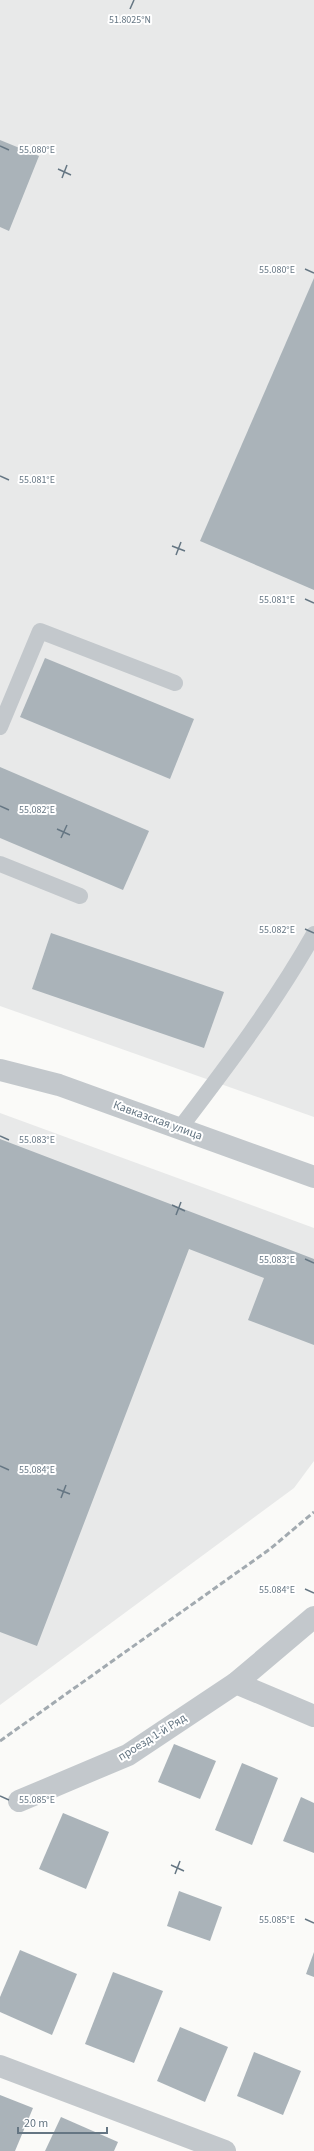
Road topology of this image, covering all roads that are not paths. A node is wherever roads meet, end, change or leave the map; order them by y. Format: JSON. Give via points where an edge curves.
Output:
{"nodes":[{"id":1,"x":175,"y":683,"type":"dead end"},
{"id":2,"x":0,"y":727,"type":"edge"},
{"id":3,"x":0,"y":864,"type":"edge"},
{"id":4,"x":80,"y":896,"type":"dead end"},
{"id":5,"x":314,"y":934,"type":"edge"},
{"id":6,"x":0,"y":1070,"type":"edge"},
{"id":7,"x":180,"y":1128,"type":"junction"},
{"id":8,"x":314,"y":1177,"type":"edge"},
{"id":9,"x":314,"y":1617,"type":"edge"},
{"id":10,"x":236,"y":1683,"type":"junction"},
{"id":11,"x":314,"y":1716,"type":"edge"},
{"id":12,"x":19,"y":1801,"type":"dead end"},
{"id":13,"x":0,"y":2066,"type":"edge"},
{"id":14,"x":225,"y":2151,"type":"edge"}],
"edges":[{"from":1,"to":2,"type":"lane","via":[[40,631]]},
{"from":3,"to":4,"type":"lane"},
{"from":5,"to":7,"type":"lane","via":[[243,1045]]},
{"from":6,"to":7,"type":"street","name":"Кавказская улица","via":[[59,1085]]},
{"from":7,"to":8,"type":"street","name":"Кавказская улица"},
{"from":9,"to":10,"type":"street","name":"проезд 1-й Ряд"},
{"from":10,"to":11,"type":"street"},
{"from":10,"to":12,"type":"street","name":"проезд 1-й Ряд","via":[[128,1755]]},
{"from":13,"to":14,"type":"street"}]}
